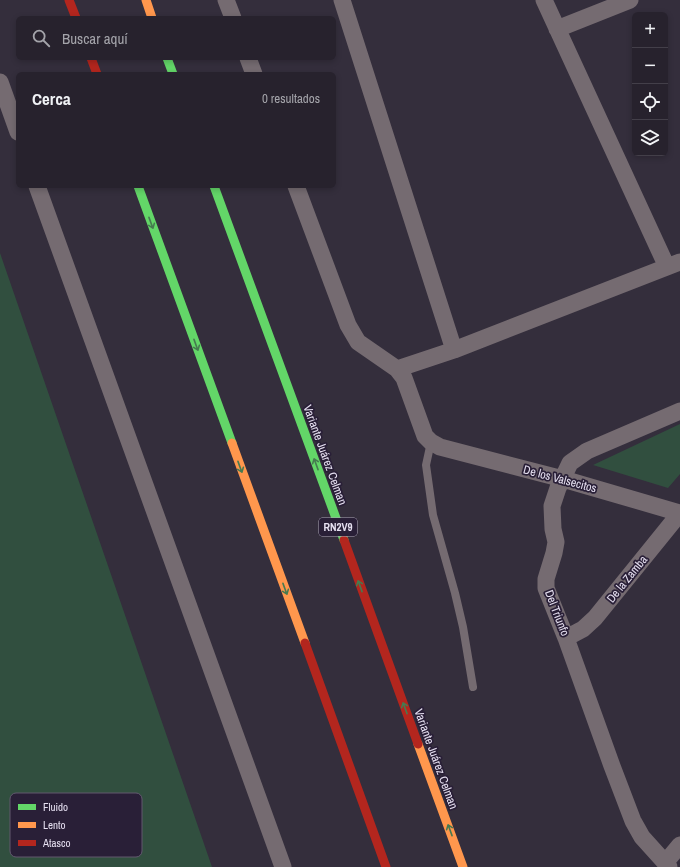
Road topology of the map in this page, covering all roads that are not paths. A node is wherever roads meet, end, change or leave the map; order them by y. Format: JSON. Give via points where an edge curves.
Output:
{"nodes":[{"id":1,"x":69,"y":0,"type":"edge"},
{"id":2,"x":146,"y":0,"type":"edge"},
{"id":3,"x":226,"y":0,"type":"edge"},
{"id":4,"x":342,"y":0,"type":"edge"},
{"id":5,"x":544,"y":0,"type":"edge"},
{"id":6,"x":630,"y":0,"type":"edge"},
{"id":7,"x":75,"y":16,"type":"edge"},
{"id":8,"x":151,"y":16,"type":"edge"},
{"id":9,"x":232,"y":16,"type":"edge"},
{"id":10,"x":556,"y":29,"type":"junction"},
{"id":11,"x":92,"y":60,"type":"edge"},
{"id":12,"x":168,"y":60,"type":"edge"},
{"id":13,"x":249,"y":60,"type":"edge"},
{"id":14,"x":96,"y":72,"type":"edge"},
{"id":15,"x":172,"y":72,"type":"edge"},
{"id":16,"x":253,"y":72,"type":"edge"},
{"id":17,"x":0,"y":82,"type":"edge"},
{"id":18,"x":16,"y":126,"type":"edge"},
{"id":19,"x":39,"y":188,"type":"edge"},
{"id":20,"x":139,"y":188,"type":"edge"},
{"id":21,"x":215,"y":188,"type":"edge"},
{"id":22,"x":297,"y":188,"type":"edge"},
{"id":23,"x":674,"y":264,"type":"edge"},
{"id":24,"x":454,"y":350,"type":"junction"},
{"id":25,"x":397,"y":369,"type":"junction"},
{"id":26,"x":680,"y":410,"type":"edge"},
{"id":27,"x":436,"y":445,"type":"junction"},
{"id":28,"x":563,"y":479,"type":"junction"},
{"id":29,"x":680,"y":513,"type":"edge"},
{"id":30,"x":566,"y":638,"type":"junction"},
{"id":31,"x":473,"y":687,"type":"dead end"},
{"id":32,"x":680,"y":845,"type":"edge"},
{"id":33,"x":667,"y":865,"type":"edge"},
{"id":34,"x":283,"y":867,"type":"edge"},
{"id":35,"x":386,"y":867,"type":"edge"},
{"id":36,"x":463,"y":867,"type":"edge"}],
"edges":[{"from":1,"to":7,"type":"highway"},
{"from":2,"to":8,"type":"highway"},
{"from":3,"to":9,"type":"street"},
{"from":4,"to":24,"type":"street"},
{"from":5,"to":10,"type":"street"},
{"from":6,"to":10,"type":"street"},
{"from":10,"to":23,"type":"street"},
{"from":11,"to":14,"type":"highway"},
{"from":12,"to":15,"type":"highway"},
{"from":13,"to":16,"type":"street"},
{"from":17,"to":18,"type":"street"},
{"from":19,"to":34,"type":"street"},
{"from":20,"to":35,"type":"highway","one_way":true},
{"from":36,"to":21,"type":"highway","name":"Variante Juárez Celman","number":"RN2V9","one_way":true},
{"from":22,"to":25,"type":"street","via":[[348,325],[358,342]]},
{"from":23,"to":24,"type":"street"},
{"from":24,"to":25,"type":"street"},
{"from":25,"to":27,"type":"street","via":[[404,378],[425,436]]},
{"from":26,"to":28,"type":"street","name":"Del Triunfo","via":[[587,450],[570,463]]},
{"from":27,"to":28,"type":"street","name":"De los Valsecitos"},
{"from":27,"to":31,"type":"lane","via":[[426,465],[432,515],[455,593]]},
{"from":28,"to":29,"type":"street","name":"De los Valsecitos"},
{"from":28,"to":30,"type":"street","name":"Del Triunfo","via":[[552,506],[556,542],[546,588]]},
{"from":29,"to":30,"type":"street","name":"De la Zamba","via":[[595,618]]},
{"from":30,"to":33,"type":"street","name":"Del Triunfo","via":[[633,821],[642,837]]},
{"from":32,"to":33,"type":"street"}]}
